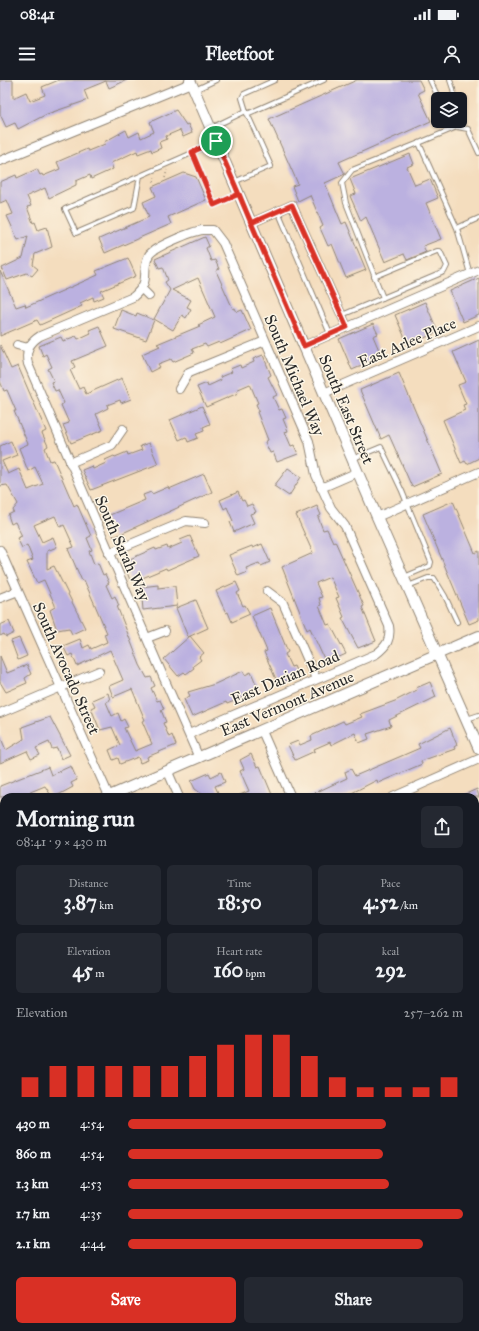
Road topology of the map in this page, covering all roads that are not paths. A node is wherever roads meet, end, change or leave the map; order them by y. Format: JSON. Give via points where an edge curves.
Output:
{"nodes":[{"id":1,"x":216,"y":80,"type":"edge"},
{"id":2,"x":275,"y":80,"type":"edge"},
{"id":3,"x":324,"y":80,"type":"edge"},
{"id":4,"x":430,"y":80,"type":"edge"},
{"id":5,"x":450,"y":80,"type":"edge"},
{"id":6,"x":192,"y":84,"type":"edge"},
{"id":7,"x":436,"y":92,"type":"edge"},
{"id":8,"x":453,"y":92,"type":"edge"},
{"id":9,"x":247,"y":113,"type":"junction"},
{"id":10,"x":211,"y":128,"type":"junction"},
{"id":11,"x":216,"y":141,"type":"junction"},
{"id":12,"x":419,"y":142,"type":"junction"},
{"id":13,"x":192,"y":152,"type":"junction"},
{"id":14,"x":479,"y":152,"type":"edge"},
{"id":15,"x":0,"y":160,"type":"edge"},
{"id":16,"x":140,"y":176,"type":"junction"},
{"id":17,"x":234,"y":182,"type":"junction"},
{"id":18,"x":239,"y":194,"type":"junction"},
{"id":19,"x":278,"y":211,"type":"junction"},
{"id":20,"x":479,"y":218,"type":"edge"},
{"id":21,"x":251,"y":223,"type":"junction"},
{"id":22,"x":457,"y":228,"type":"junction"},
{"id":23,"x":479,"y":270,"type":"edge"},
{"id":24,"x":470,"y":274,"type":"junction"},
{"id":25,"x":374,"y":276,"type":"junction"},
{"id":26,"x":142,"y":289,"type":"junction"},
{"id":27,"x":149,"y":296,"type":"dead end"},
{"id":28,"x":383,"y":298,"type":"junction"},
{"id":29,"x":342,"y":315,"type":"junction"},
{"id":30,"x":479,"y":326,"type":"edge"},
{"id":31,"x":347,"y":327,"type":"junction"},
{"id":32,"x":330,"y":335,"type":"junction"},
{"id":33,"x":265,"y":341,"type":"junction"},
{"id":34,"x":17,"y":346,"type":"dead end"},
{"id":35,"x":304,"y":346,"type":"junction"},
{"id":36,"x":28,"y":348,"type":"junction"},
{"id":37,"x":179,"y":389,"type":"dead end"},
{"id":38,"x":324,"y":393,"type":"junction"},
{"id":39,"x":123,"y":428,"type":"dead end"},
{"id":40,"x":352,"y":459,"type":"junction"},
{"id":41,"x":70,"y":463,"type":"junction"},
{"id":42,"x":358,"y":472,"type":"junction"},
{"id":43,"x":479,"y":472,"type":"edge"},
{"id":44,"x":322,"y":488,"type":"junction"},
{"id":45,"x":407,"y":504,"type":"junction"},
{"id":46,"x":377,"y":517,"type":"junction"},
{"id":47,"x":205,"y":523,"type":"dead end"},
{"id":48,"x":0,"y":550,"type":"edge"},
{"id":49,"x":110,"y":553,"type":"junction"},
{"id":50,"x":406,"y":582,"type":"junction"},
{"id":51,"x":18,"y":591,"type":"junction"},
{"id":52,"x":267,"y":591,"type":"dead end"},
{"id":53,"x":0,"y":598,"type":"edge"},
{"id":54,"x":457,"y":622,"type":"dead end"},
{"id":55,"x":165,"y":631,"type":"dead end"},
{"id":56,"x":479,"y":636,"type":"edge"},
{"id":57,"x":147,"y":638,"type":"junction"},
{"id":58,"x":389,"y":642,"type":"joint"},
{"id":59,"x":438,"y":654,"type":"junction"},
{"id":60,"x":99,"y":671,"type":"dead end"},
{"id":61,"x":316,"y":679,"type":"junction"},
{"id":62,"x":61,"y":688,"type":"junction"},
{"id":63,"x":0,"y":713,"type":"edge"},
{"id":64,"x":479,"y":715,"type":"edge"},
{"id":65,"x":467,"y":719,"type":"junction"},
{"id":66,"x":262,"y":731,"type":"junction"},
{"id":67,"x":189,"y":734,"type":"junction"},
{"id":68,"x":479,"y":749,"type":"edge"},
{"id":69,"x":199,"y":758,"type":"junction"},
{"id":70,"x":479,"y":759,"type":"edge"},
{"id":71,"x":168,"y":772,"type":"junction"},
{"id":72,"x":106,"y":793,"type":"edge"},
{"id":73,"x":118,"y":793,"type":"edge"},
{"id":74,"x":177,"y":793,"type":"edge"},
{"id":75,"x":290,"y":793,"type":"edge"},
{"id":76,"x":401,"y":793,"type":"edge"}],
"edges":[{"from":1,"to":6,"type":"lane"},
{"from":2,"to":9,"type":"lane","via":[[244,94],[242,98]]},
{"from":3,"to":9,"type":"lane"},
{"from":4,"to":7,"type":"lane"},
{"from":5,"to":8,"type":"lane"},
{"from":6,"to":10,"type":"street","name":"South East Street"},
{"from":6,"to":15,"type":"street"},
{"from":9,"to":10,"type":"lane"},
{"from":9,"to":17,"type":"lane","via":[[271,166]]},
{"from":10,"to":11,"type":"street","name":"South East Street"},
{"from":11,"to":13,"type":"lane"},
{"from":11,"to":17,"type":"street","name":"South East Street"},
{"from":12,"to":14,"type":"lane","via":[[457,127],[468,129]]},
{"from":12,"to":22,"type":"lane"},
{"from":12,"to":25,"type":"lane","via":[[352,170],[342,183],[343,197]]},
{"from":13,"to":16,"type":"lane"},
{"from":13,"to":18,"type":"lane","via":[[214,205]]},
{"from":16,"to":16,"type":"lane","via":[[65,209],[76,233],[134,208]]},
{"from":17,"to":18,"type":"street","name":"South East Street"},
{"from":18,"to":21,"type":"street","name":"South East Street"},
{"from":19,"to":21,"type":"street"},
{"from":19,"to":29,"type":"street","via":[[292,205]]},
{"from":19,"to":32,"type":"lane"},
{"from":20,"to":22,"type":"lane"},
{"from":21,"to":35,"type":"street","name":"South East Street"},
{"from":22,"to":24,"type":"lane"},
{"from":23,"to":24,"type":"street"},
{"from":24,"to":31,"type":"street"},
{"from":25,"to":28,"type":"lane"},
{"from":25,"to":28,"type":"lane","via":[[438,251],[448,266],[444,272]]},
{"from":26,"to":27,"type":"street"},
{"from":26,"to":33,"type":"street","name":"South Michael Way","via":[[147,261],[157,248],[194,232],[212,230],[223,243]]},
{"from":26,"to":36,"type":"street","via":[[133,297],[40,336],[33,340]]},
{"from":28,"to":29,"type":"lane"},
{"from":29,"to":31,"type":"street"},
{"from":30,"to":38,"type":"street","name":"East Arlee Place"},
{"from":31,"to":32,"type":"street"},
{"from":32,"to":35,"type":"street"},
{"from":33,"to":37,"type":"street","via":[[189,372]]},
{"from":33,"to":44,"type":"street","name":"South Michael Way","via":[[309,441],[312,464]]},
{"from":34,"to":36,"type":"street"},
{"from":35,"to":38,"type":"street","name":"South East Street"},
{"from":36,"to":41,"type":"street","name":"South Sarah Way","via":[[28,364]]},
{"from":38,"to":40,"type":"street","name":"South East Street"},
{"from":39,"to":41,"type":"street","via":[[112,445]]},
{"from":40,"to":42,"type":"street","name":"South East Street"},
{"from":40,"to":45,"type":"lane","via":[[381,447]]},
{"from":41,"to":49,"type":"street","name":"South Sarah Way"},
{"from":42,"to":44,"type":"street"},
{"from":42,"to":46,"type":"street","name":"South East Street"},
{"from":43,"to":45,"type":"street"},
{"from":44,"to":58,"type":"street","name":"South Michael Way","via":[[331,508],[345,526],[383,612],[389,626]]},
{"from":45,"to":46,"type":"street"},
{"from":45,"to":50,"type":"lane","via":[[431,562]]},
{"from":46,"to":50,"type":"street","name":"South East Street"},
{"from":47,"to":49,"type":"street","via":[[186,521]]},
{"from":48,"to":51,"type":"street","name":"South Avocado Street"},
{"from":49,"to":57,"type":"street","name":"South Sarah Way"},
{"from":50,"to":54,"type":"lane","via":[[434,578]]},
{"from":50,"to":59,"type":"street","name":"South East Street"},
{"from":51,"to":53,"type":"street"},
{"from":51,"to":62,"type":"street","name":"South Avocado Street"},
{"from":52,"to":61,"type":"street","via":[[283,603]]},
{"from":55,"to":57,"type":"street"},
{"from":56,"to":59,"type":"street","name":"East Vermont Avenue"},
{"from":57,"to":67,"type":"street","name":"South Sarah Way"},
{"from":58,"to":61,"type":"street","name":"East Darian Road","via":[[376,654]]},
{"from":59,"to":65,"type":"street","name":"South East Street"},
{"from":59,"to":66,"type":"street","name":"East Vermont Avenue"},
{"from":60,"to":62,"type":"street"},
{"from":61,"to":67,"type":"street","name":"East Darian Road"},
{"from":62,"to":63,"type":"street"},
{"from":62,"to":72,"type":"street","name":"South Avocado Street"},
{"from":64,"to":65,"type":"lane"},
{"from":65,"to":68,"type":"street","name":"South East Street"},
{"from":66,"to":69,"type":"street","name":"East Vermont Avenue"},
{"from":66,"to":75,"type":"street"},
{"from":67,"to":69,"type":"street","name":"South Sarah Way"},
{"from":69,"to":71,"type":"street","name":"East Vermont Avenue"},
{"from":70,"to":76,"type":"street"},
{"from":71,"to":73,"type":"street","name":"East Vermont Avenue"},
{"from":71,"to":74,"type":"street"}]}
